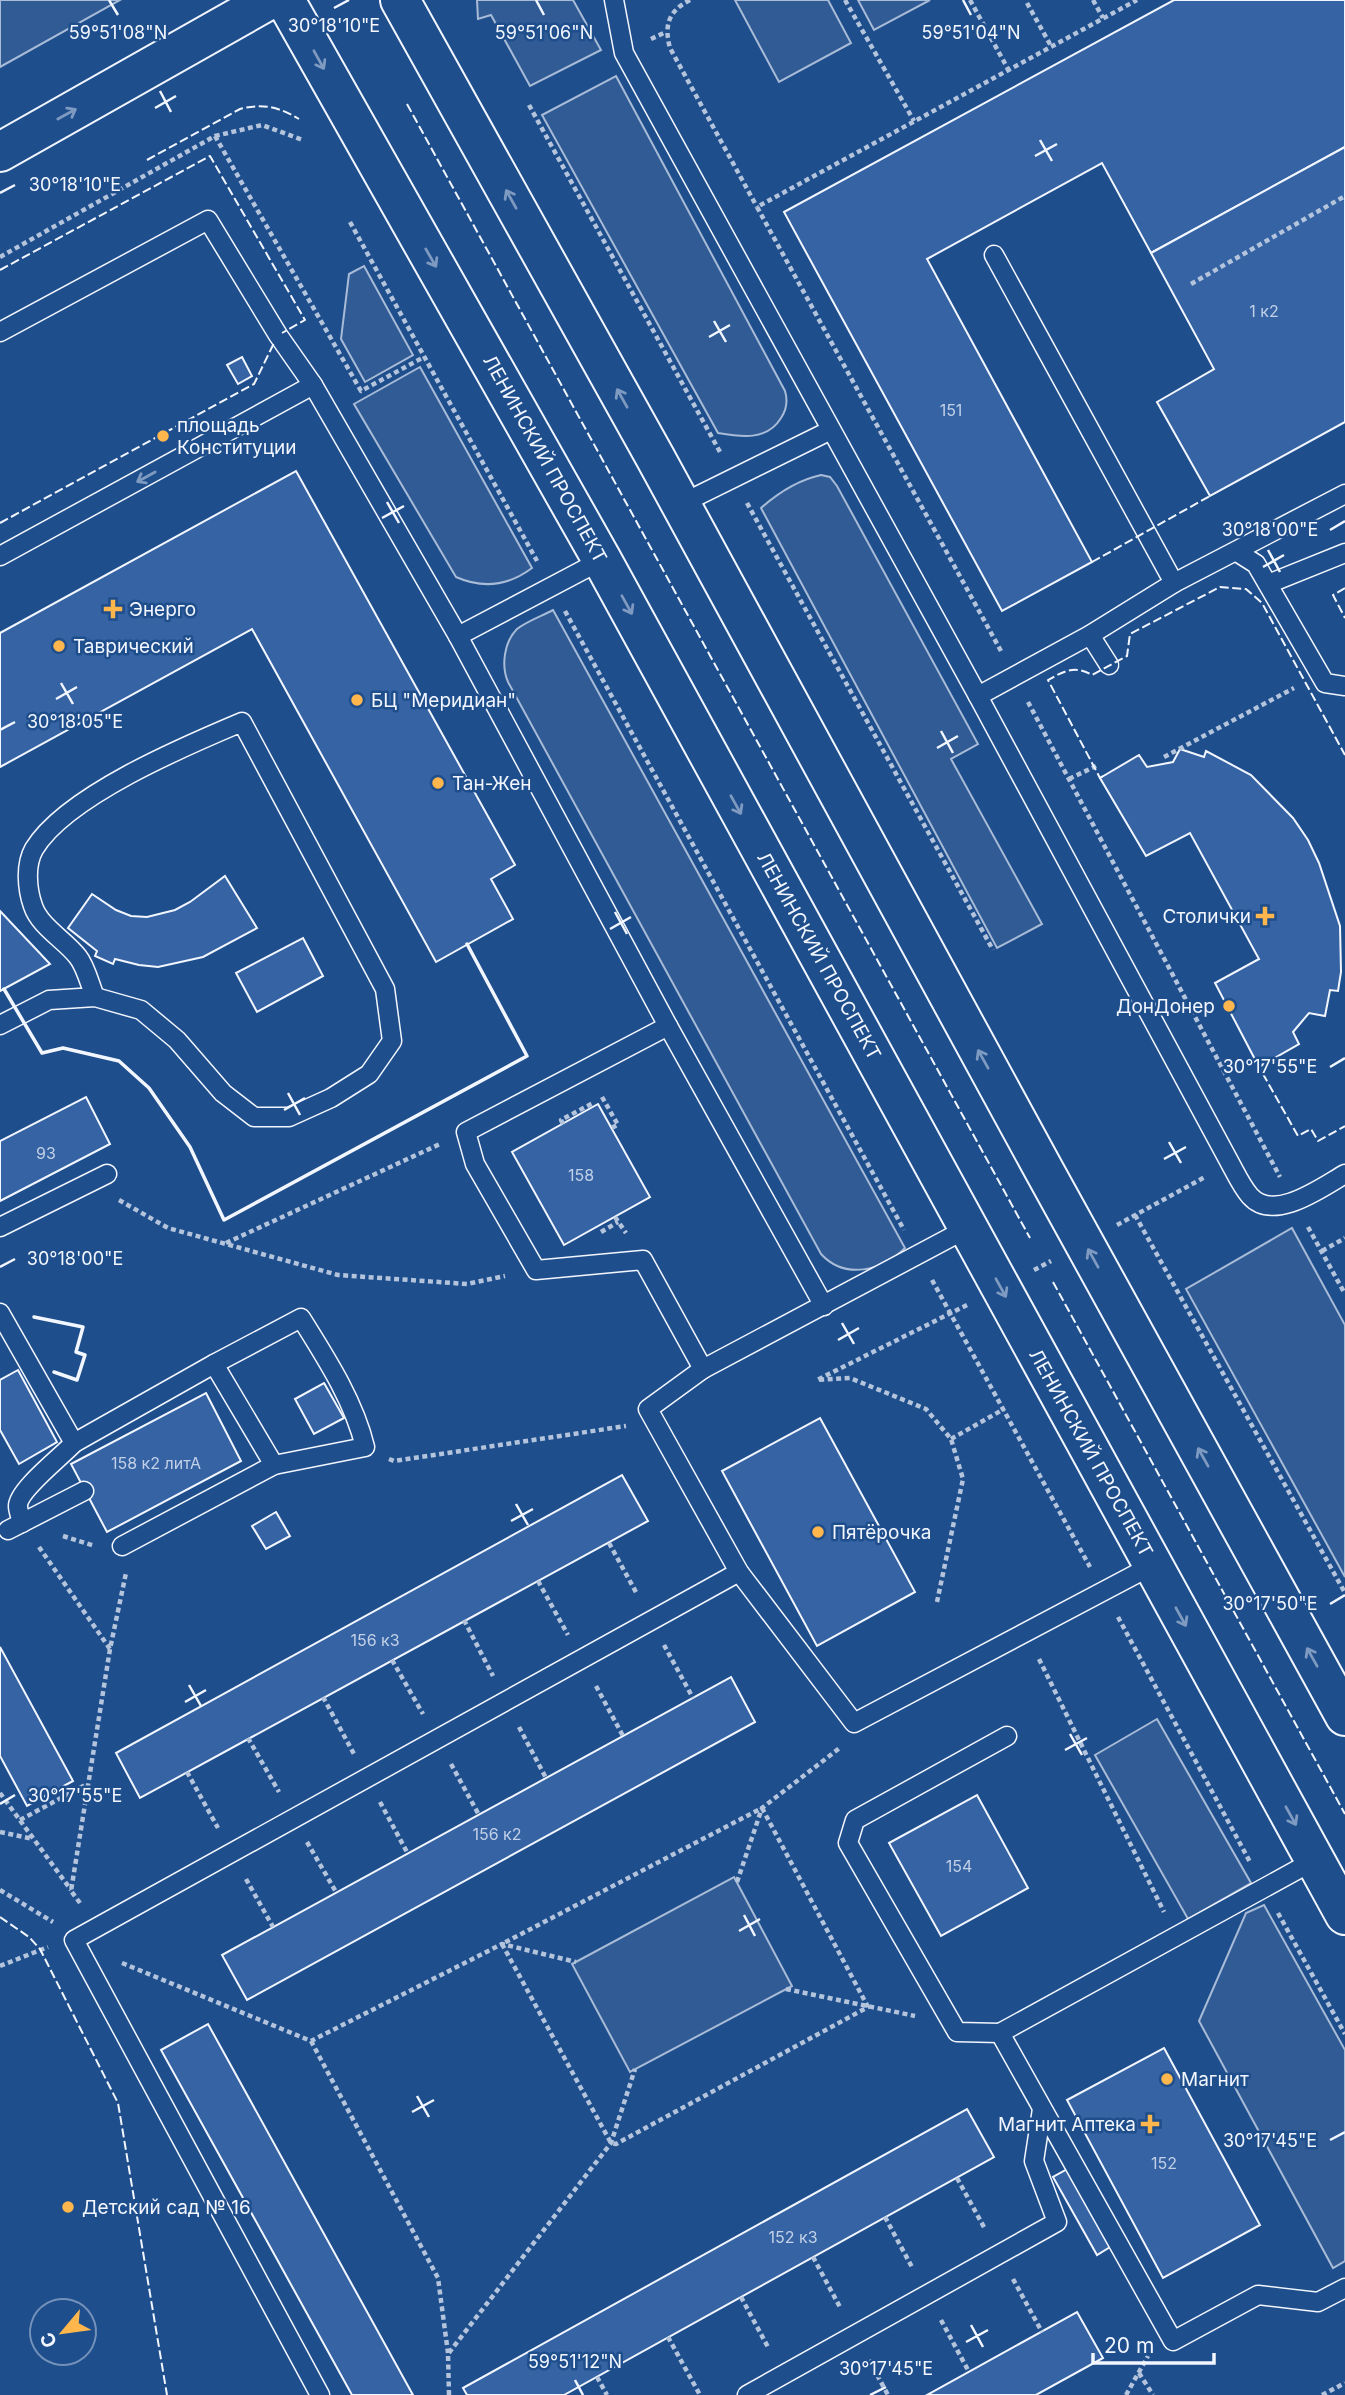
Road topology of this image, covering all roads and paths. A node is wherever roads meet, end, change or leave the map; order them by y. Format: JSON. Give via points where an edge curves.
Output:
{"nodes":[{"id":1,"x":269,"y":0,"type":"edge"},
{"id":2,"x":285,"y":0,"type":"edge"},
{"id":3,"x":400,"y":0,"type":"edge"},
{"id":4,"x":614,"y":0,"type":"edge"},
{"id":5,"x":690,"y":0,"type":"edge"},
{"id":6,"x":845,"y":0,"type":"edge"},
{"id":7,"x":970,"y":0,"type":"edge"},
{"id":8,"x":1093,"y":0,"type":"edge"},
{"id":9,"x":1137,"y":0,"type":"edge"},
{"id":10,"x":1027,"y":3,"type":"dead end"},
{"id":11,"x":1103,"y":18,"type":"junction"},
{"id":12,"x":1051,"y":46,"type":"junction"},
{"id":13,"x":1008,"y":69,"type":"junction"},
{"id":14,"x":529,"y":105,"type":"dead end"},
{"id":15,"x":914,"y":121,"type":"junction"},
{"id":16,"x":215,"y":136,"type":"junction"},
{"id":17,"x":303,"y":140,"type":"dead end"},
{"id":18,"x":3,"y":149,"type":"edge"},
{"id":19,"x":1345,"y":196,"type":"edge"},
{"id":20,"x":757,"y":207,"type":"junction"},
{"id":21,"x":350,"y":222,"type":"dead end"},
{"id":22,"x":994,"y":255,"type":"dead end"},
{"id":23,"x":0,"y":257,"type":"edge"},
{"id":24,"x":1191,"y":284,"type":"dead end"},
{"id":25,"x":0,"y":332,"type":"edge"},
{"id":26,"x":424,"y":357,"type":"junction"},
{"id":27,"x":313,"y":386,"type":"junction"},
{"id":28,"x":831,"y":430,"type":"junction"},
{"id":29,"x":734,"y":478,"type":"junction"},
{"id":30,"x":1345,"y":494,"type":"edge"},
{"id":31,"x":681,"y":504,"type":"junction"},
{"id":32,"x":1237,"y":552,"type":"junction"},
{"id":33,"x":1345,"y":552,"type":"edge"},
{"id":34,"x":0,"y":556,"type":"edge"},
{"id":35,"x":536,"y":558,"type":"dead end"},
{"id":36,"x":602,"y":560,"type":"junction"},
{"id":37,"x":1174,"y":583,"type":"junction"},
{"id":38,"x":1268,"y":584,"type":"junction"},
{"id":39,"x":565,"y":612,"type":"dead end"},
{"id":40,"x":1090,"y":635,"type":"junction"},
{"id":41,"x":458,"y":636,"type":"junction"},
{"id":42,"x":1109,"y":666,"type":"dead end"},
{"id":43,"x":1320,"y":675,"type":"junction"},
{"id":44,"x":1014,"y":677,"type":"junction"},
{"id":45,"x":1345,"y":685,"type":"edge"},
{"id":46,"x":978,"y":696,"type":"junction"},
{"id":47,"x":1164,"y":757,"type":"dead end"},
{"id":48,"x":1096,"y":766,"type":"dead end"},
{"id":49,"x":1069,"y":779,"type":"junction"},
{"id":50,"x":993,"y":950,"type":"dead end"},
{"id":51,"x":95,"y":997,"type":"junction"},
{"id":52,"x":0,"y":1025,"type":"edge"},
{"id":53,"x":668,"y":1027,"type":"junction"},
{"id":54,"x":602,"y":1097,"type":"dead end"},
{"id":55,"x":611,"y":1128,"type":"dead end"},
{"id":56,"x":466,"y":1132,"type":"junction"},
{"id":57,"x":1230,"y":1163,"type":"junction"},
{"id":58,"x":107,"y":1174,"type":"dead end"},
{"id":59,"x":1345,"y":1174,"type":"edge"},
{"id":60,"x":84,"y":1186,"type":"junction"},
{"id":61,"x":1294,"y":1203,"type":"junction"},
{"id":62,"x":1135,"y":1215,"type":"junction"},
{"id":63,"x":0,"y":1227,"type":"edge"},
{"id":64,"x":968,"y":1228,"type":"junction"},
{"id":65,"x":907,"y":1236,"type":"dead end"},
{"id":66,"x":1345,"y":1238,"type":"edge"},
{"id":67,"x":1085,"y":1243,"type":"junction"},
{"id":68,"x":224,"y":1244,"type":"junction"},
{"id":69,"x":1322,"y":1251,"type":"junction"},
{"id":70,"x":1037,"y":1269,"type":"dead end"},
{"id":71,"x":536,"y":1270,"type":"junction"},
{"id":72,"x":1345,"y":1294,"type":"edge"},
{"id":73,"x":824,"y":1306,"type":"junction"},
{"id":74,"x":0,"y":1313,"type":"edge"},
{"id":75,"x":951,"y":1313,"type":"dead end"},
{"id":76,"x":943,"y":1317,"type":"dead end"},
{"id":77,"x":214,"y":1364,"type":"junction"},
{"id":78,"x":703,"y":1369,"type":"junction"},
{"id":79,"x":1004,"y":1409,"type":"junction"},
{"id":80,"x":654,"y":1421,"type":"junction"},
{"id":81,"x":951,"y":1438,"type":"junction"},
{"id":82,"x":74,"y":1443,"type":"junction"},
{"id":83,"x":365,"y":1447,"type":"junction"},
{"id":84,"x":274,"y":1465,"type":"junction"},
{"id":85,"x":84,"y":1490,"type":"dead end"},
{"id":86,"x":15,"y":1527,"type":"junction"},
{"id":87,"x":122,"y":1546,"type":"dead end"},
{"id":88,"x":102,"y":1549,"type":"dead end"},
{"id":89,"x":1153,"y":1565,"type":"junction"},
{"id":90,"x":126,"y":1570,"type":"dead end"},
{"id":91,"x":739,"y":1572,"type":"junction"},
{"id":92,"x":1104,"y":1591,"type":"junction"},
{"id":93,"x":1345,"y":1593,"type":"edge"},
{"id":94,"x":937,"y":1602,"type":"dead end"},
{"id":95,"x":1027,"y":1633,"type":"junction"},
{"id":96,"x":110,"y":1649,"type":"junction"},
{"id":97,"x":1345,"y":1716,"type":"edge"},
{"id":98,"x":854,"y":1723,"type":"junction"},
{"id":99,"x":1007,"y":1737,"type":"dead end"},
{"id":100,"x":88,"y":1784,"type":"junction"},
{"id":101,"x":0,"y":1793,"type":"edge"},
{"id":102,"x":762,"y":1808,"type":"junction"},
{"id":103,"x":20,"y":1820,"type":"junction"},
{"id":104,"x":0,"y":1832,"type":"edge"},
{"id":105,"x":34,"y":1839,"type":"junction"},
{"id":106,"x":1315,"y":1860,"type":"junction"},
{"id":107,"x":737,"y":1882,"type":"dead end"},
{"id":108,"x":1264,"y":1888,"type":"junction"},
{"id":109,"x":0,"y":1891,"type":"edge"},
{"id":110,"x":71,"y":1891,"type":"junction"},
{"id":111,"x":1345,"y":1915,"type":"edge"},
{"id":112,"x":58,"y":1925,"type":"dead end"},
{"id":113,"x":1176,"y":1936,"type":"junction"},
{"id":114,"x":74,"y":1940,"type":"junction"},
{"id":115,"x":502,"y":1944,"type":"junction"},
{"id":116,"x":576,"y":1962,"type":"dead end"},
{"id":117,"x":786,"y":1989,"type":"dead end"},
{"id":118,"x":868,"y":2007,"type":"junction"},
{"id":119,"x":951,"y":2020,"type":"junction"},
{"id":120,"x":1000,"y":2033,"type":"junction"},
{"id":121,"x":1345,"y":2035,"type":"edge"},
{"id":122,"x":311,"y":2041,"type":"junction"},
{"id":123,"x":635,"y":2069,"type":"dead end"},
{"id":124,"x":1042,"y":2109,"type":"junction"},
{"id":125,"x":611,"y":2143,"type":"junction"},
{"id":126,"x":1345,"y":2288,"type":"edge"},
{"id":127,"x":741,"y":2297,"type":"dead end"},
{"id":128,"x":1165,"y":2325,"type":"junction"},
{"id":129,"x":668,"y":2337,"type":"dead end"},
{"id":130,"x":448,"y":2354,"type":"junction"},
{"id":131,"x":1139,"y":2372,"type":"junction"},
{"id":132,"x":783,"y":2375,"type":"junction"},
{"id":133,"x":597,"y":2377,"type":"dead end"},
{"id":134,"x":1345,"y":2383,"type":"edge"},
{"id":135,"x":320,"y":2395,"type":"edge"},
{"id":136,"x":449,"y":2395,"type":"edge"},
{"id":137,"x":607,"y":2395,"type":"edge"},
{"id":138,"x":700,"y":2395,"type":"edge"},
{"id":139,"x":747,"y":2395,"type":"edge"},
{"id":140,"x":1126,"y":2395,"type":"edge"},
{"id":141,"x":1153,"y":2395,"type":"edge"},
{"id":142,"x":1322,"y":2395,"type":"edge"}],
"edges":[{"from":18,"to":1,"type":"main road","one_way":true},
{"from":2,"to":36,"type":"main road","name":"ЛЕНИНСКИЙ ПРОСПЕКТ","one_way":true},
{"from":31,"to":3,"type":"main road","one_way":true},
{"from":4,"to":28,"type":"lane","via":[[624,53]]},
{"from":5,"to":20,"type":"path","via":[[669,20],[670,48]]},
{"from":6,"to":15,"type":"path"},
{"from":7,"to":13,"type":"path"},
{"from":8,"to":11,"type":"path"},
{"from":9,"to":11,"type":"path"},
{"from":10,"to":12,"type":"path"},
{"from":11,"to":12,"type":"path"},
{"from":12,"to":13,"type":"path"},
{"from":13,"to":15,"type":"path"},
{"from":14,"to":29,"type":"path"},
{"from":15,"to":20,"type":"path"},
{"from":16,"to":17,"type":"path","via":[[262,125]]},
{"from":16,"to":23,"type":"path"},
{"from":16,"to":26,"type":"path","via":[[361,391]]},
{"from":19,"to":24,"type":"path"},
{"from":20,"to":44,"type":"path"},
{"from":21,"to":26,"type":"path"},
{"from":22,"to":37,"type":"lane"},
{"from":25,"to":27,"type":"lane","via":[[208,219]]},
{"from":26,"to":35,"type":"path"},
{"from":27,"to":34,"type":"lane","one_way":true},
{"from":27,"to":41,"type":"lane"},
{"from":28,"to":29,"type":"lane"},
{"from":28,"to":46,"type":"lane"},
{"from":29,"to":31,"type":"lane"},
{"from":29,"to":50,"type":"path"},
{"from":30,"to":32,"type":"lane"},
{"from":67,"to":31,"type":"main road","one_way":true},
{"from":32,"to":37,"type":"lane"},
{"from":32,"to":38,"type":"lane","via":[[1256,564]]},
{"from":33,"to":38,"type":"lane"},
{"from":36,"to":41,"type":"lane"},
{"from":36,"to":64,"type":"main road","name":"ЛЕНИНСКИЙ ПРОСПЕКТ","one_way":true},
{"from":37,"to":40,"type":"lane"},
{"from":38,"to":43,"type":"lane"},
{"from":39,"to":65,"type":"path"},
{"from":40,"to":42,"type":"lane"},
{"from":40,"to":44,"type":"lane"},
{"from":41,"to":53,"type":"lane"},
{"from":43,"to":45,"type":"lane","via":[[1325,683]]},
{"from":43,"to":47,"type":"path"},
{"from":44,"to":46,"type":"lane"},
{"from":44,"to":49,"type":"path"},
{"from":46,"to":57,"type":"lane"},
{"from":48,"to":49,"type":"path"},
{"from":49,"to":61,"type":"path"},
{"from":51,"to":51,"type":"lane","via":[[141,1010],[177,1040],[223,1093],[254,1117],[289,1117],[331,1098],[369,1074],[392,1041],[384,989],[242,722],[169,753],[87,800],[33,850],[27,880],[33,908],[80,959]]},
{"from":51,"to":52,"type":"lane","via":[[49,1000]]},
{"from":53,"to":56,"type":"lane"},
{"from":53,"to":73,"type":"lane"},
{"from":54,"to":55,"type":"path","via":[[618,1125]]},
{"from":56,"to":68,"type":"path"},
{"from":56,"to":71,"type":"lane","via":[[475,1164]]},
{"from":57,"to":61,"type":"lane","via":[[1252,1199],[1272,1207]]},
{"from":57,"to":62,"type":"path"},
{"from":58,"to":60,"type":"lane"},
{"from":59,"to":61,"type":"lane"},
{"from":60,"to":63,"type":"lane"},
{"from":60,"to":68,"type":"path","via":[[128,1204],[168,1228]]},
{"from":61,"to":69,"type":"path"},
{"from":62,"to":67,"type":"path"},
{"from":62,"to":93,"type":"path"},
{"from":64,"to":73,"type":"lane"},
{"from":64,"to":89,"type":"main road","name":"ЛЕНИНСКИЙ ПРОСПЕКТ","one_way":true},
{"from":66,"to":69,"type":"path"},
{"from":67,"to":70,"type":"path"},
{"from":97,"to":67,"type":"main road","one_way":true},
{"from":68,"to":71,"type":"path","via":[[338,1275],[467,1284]]},
{"from":69,"to":72,"type":"path"},
{"from":71,"to":78,"type":"lane","via":[[643,1260]]},
{"from":73,"to":78,"type":"lane"},
{"from":74,"to":82,"type":"lane"},
{"from":75,"to":79,"type":"path"},
{"from":76,"to":81,"type":"path","via":[[817,1380],[850,1378],[926,1409]]},
{"from":77,"to":82,"type":"lane"},
{"from":77,"to":83,"type":"lane","via":[[300,1318],[359,1422]]},
{"from":77,"to":84,"type":"lane"},
{"from":78,"to":80,"type":"lane","via":[[648,1409]]},
{"from":79,"to":81,"type":"path"},
{"from":79,"to":92,"type":"path"},
{"from":80,"to":83,"type":"path","via":[[394,1461]]},
{"from":80,"to":91,"type":"lane"},
{"from":81,"to":94,"type":"path","via":[[963,1479]]},
{"from":82,"to":86,"type":"lane","via":[[25,1490]]},
{"from":83,"to":84,"type":"lane"},
{"from":84,"to":87,"type":"lane"},
{"from":85,"to":86,"type":"lane"},
{"from":86,"to":88,"type":"path"},
{"from":86,"to":96,"type":"path"},
{"from":89,"to":92,"type":"lane"},
{"from":89,"to":106,"type":"main road","name":"ЛЕНИНСКИЙ ПРОСПЕКТ","one_way":true},
{"from":90,"to":96,"type":"path"},
{"from":91,"to":98,"type":"lane"},
{"from":91,"to":114,"type":"lane"},
{"from":92,"to":95,"type":"lane"},
{"from":92,"to":108,"type":"path"},
{"from":95,"to":98,"type":"lane"},
{"from":95,"to":113,"type":"path"},
{"from":96,"to":100,"type":"path"},
{"from":98,"to":102,"type":"path","via":[[846,1743]]},
{"from":99,"to":119,"type":"lane","via":[[855,1820],[848,1843]]},
{"from":100,"to":103,"type":"path"},
{"from":100,"to":110,"type":"path"},
{"from":101,"to":103,"type":"path"},
{"from":102,"to":107,"type":"path"},
{"from":102,"to":115,"type":"path"},
{"from":102,"to":118,"type":"path"},
{"from":103,"to":105,"type":"path"},
{"from":104,"to":105,"type":"path"},
{"from":105,"to":110,"type":"path"},
{"from":106,"to":108,"type":"lane"},
{"from":106,"to":111,"type":"main road","name":"ЛЕНИНСКИЙ ПРОСПЕКТ"},
{"from":108,"to":113,"type":"lane"},
{"from":108,"to":121,"type":"path"},
{"from":109,"to":112,"type":"path"},
{"from":110,"to":114,"type":"path","via":[[84,1910]]},
{"from":113,"to":120,"type":"lane"},
{"from":114,"to":122,"type":"path"},
{"from":114,"to":135,"type":"lane"},
{"from":115,"to":116,"type":"path"},
{"from":115,"to":122,"type":"path"},
{"from":115,"to":125,"type":"path"},
{"from":117,"to":118,"type":"path"},
{"from":118,"to":119,"type":"path"},
{"from":118,"to":125,"type":"path"},
{"from":119,"to":120,"type":"lane","via":[[957,2032]]},
{"from":120,"to":124,"type":"lane"},
{"from":122,"to":130,"type":"path","via":[[438,2278]]},
{"from":123,"to":125,"type":"path"},
{"from":124,"to":128,"type":"lane"},
{"from":124,"to":132,"type":"lane","via":[[1034,2161],[1056,2222]]},
{"from":125,"to":130,"type":"path"},
{"from":126,"to":128,"type":"lane","via":[[1318,2302],[1258,2295],[1172,2341]]},
{"from":127,"to":132,"type":"path"},
{"from":128,"to":131,"type":"path"},
{"from":129,"to":138,"type":"path"},
{"from":130,"to":136,"type":"path"},
{"from":131,"to":140,"type":"path"},
{"from":131,"to":141,"type":"path"},
{"from":132,"to":139,"type":"lane"},
{"from":133,"to":137,"type":"path"},
{"from":134,"to":142,"type":"path"}]}
